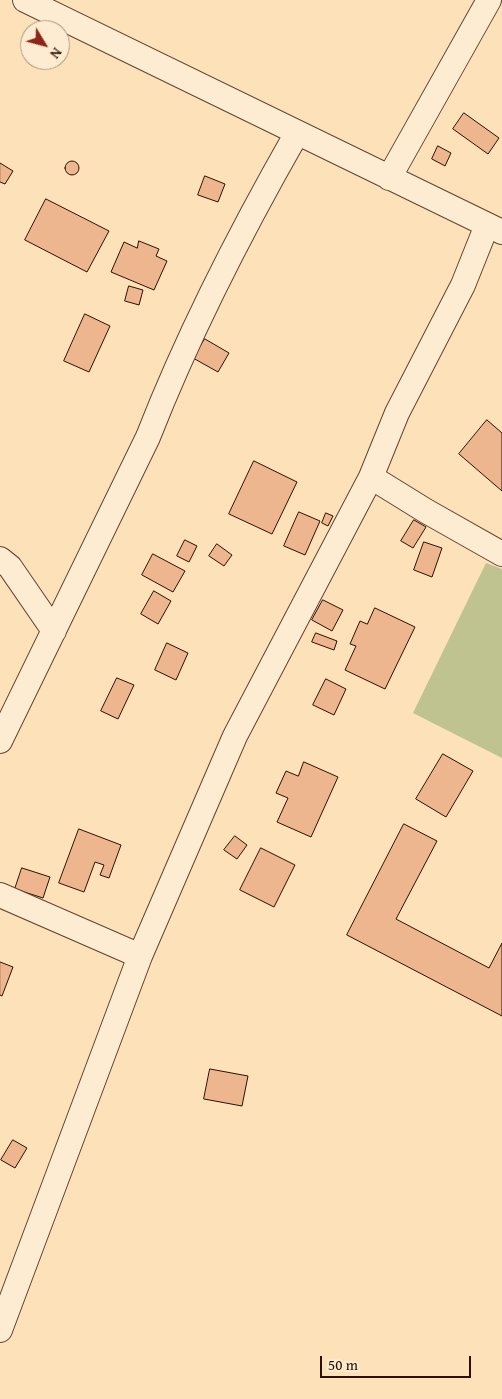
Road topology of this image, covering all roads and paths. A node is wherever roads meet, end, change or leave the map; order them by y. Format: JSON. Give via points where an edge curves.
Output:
{"nodes":[{"id":1,"x":25,"y":0,"type":"edge"},
{"id":2,"x":489,"y":0,"type":"edge"},
{"id":3,"x":297,"y":133,"type":"junction"},
{"id":4,"x":390,"y":178,"type":"junction"},
{"id":5,"x":494,"y":229,"type":"edge"},
{"id":6,"x":372,"y":477,"type":"junction"},
{"id":7,"x":502,"y":554,"type":"edge"},
{"id":8,"x":0,"y":559,"type":"edge"},
{"id":9,"x":54,"y":631,"type":"junction"},
{"id":10,"x":0,"y":741,"type":"edge"},
{"id":11,"x":0,"y":895,"type":"edge"},
{"id":12,"x":140,"y":956,"type":"junction"},
{"id":13,"x":0,"y":1330,"type":"edge"}],
"edges":[{"from":1,"to":3,"type":"street"},
{"from":2,"to":4,"type":"street"},
{"from":3,"to":4,"type":"street"},
{"from":3,"to":9,"type":"street","via":[[228,258],[148,437]]},
{"from":4,"to":5,"type":"street"},
{"from":5,"to":6,"type":"street","via":[[397,413]]},
{"from":6,"to":7,"type":"street"},
{"from":6,"to":12,"type":"street","via":[[235,736]]},
{"from":8,"to":9,"type":"street","via":[[10,567]]},
{"from":9,"to":10,"type":"street"},
{"from":11,"to":12,"type":"street"},
{"from":12,"to":13,"type":"street"}]}
